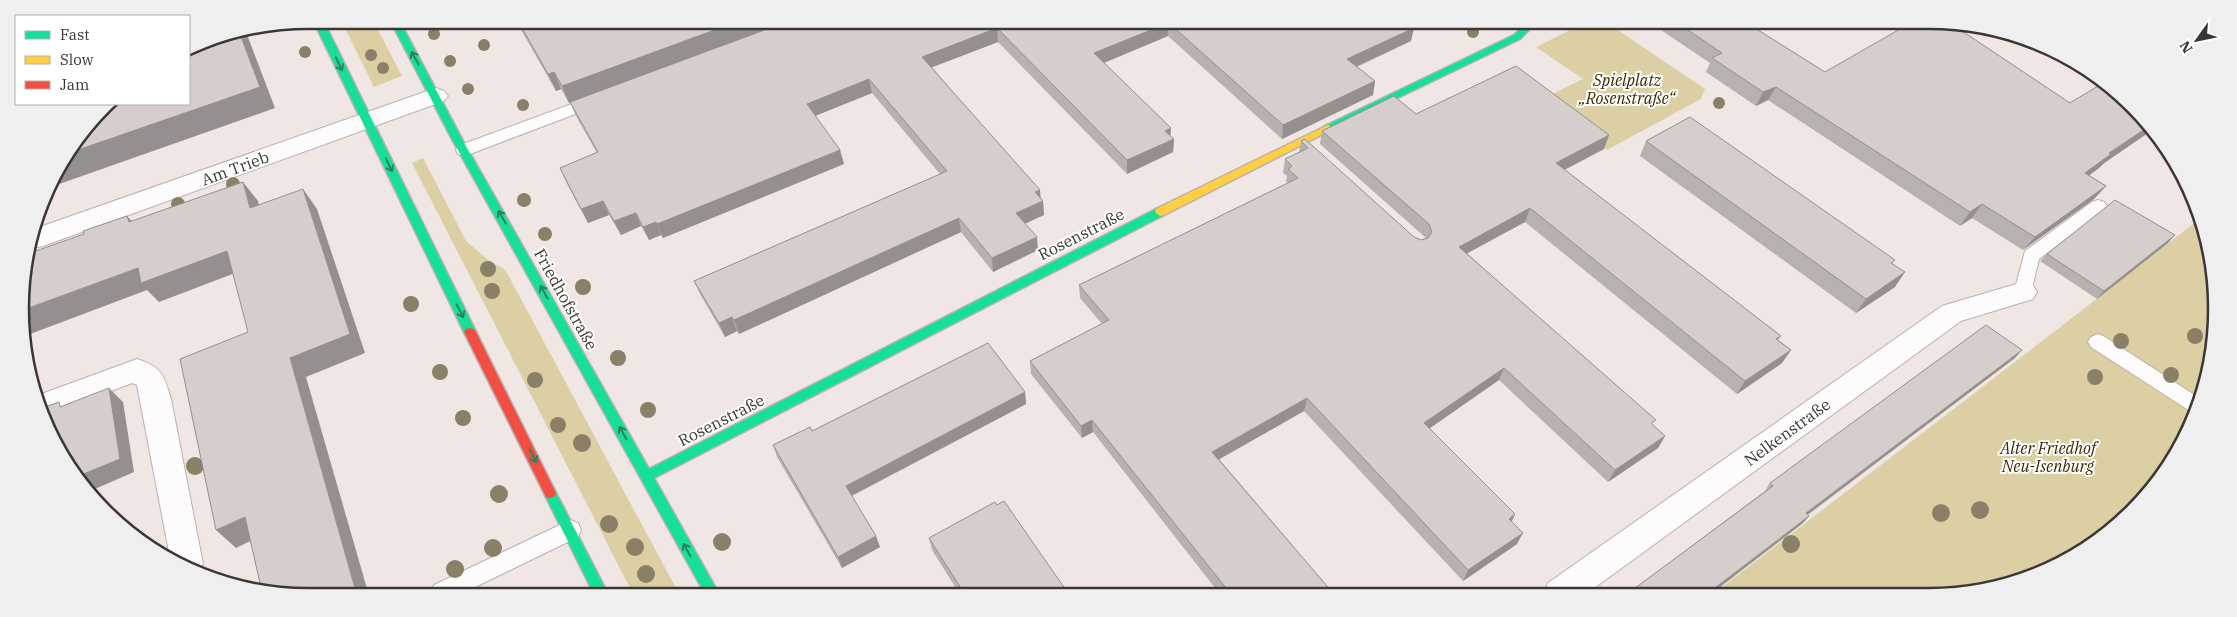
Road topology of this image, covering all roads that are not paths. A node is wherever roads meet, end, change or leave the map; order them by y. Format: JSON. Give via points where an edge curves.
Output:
{"nodes":[{"id":1,"x":322,"y":29,"type":"edge"},
{"id":2,"x":399,"y":29,"type":"edge"},
{"id":3,"x":1526,"y":29,"type":"edge"},
{"id":4,"x":436,"y":96,"type":"junction"},
{"id":5,"x":607,"y":96,"type":"edge"},
{"id":6,"x":367,"y":121,"type":"junction"},
{"id":7,"x":1302,"y":140,"type":"junction"},
{"id":8,"x":464,"y":150,"type":"junction"},
{"id":9,"x":1316,"y":152,"type":"edge"},
{"id":10,"x":2098,"y":206,"type":"edge"},
{"id":11,"x":38,"y":238,"type":"edge"},
{"id":12,"x":2023,"y":292,"type":"joint"},
{"id":13,"x":2098,"y":342,"type":"dead end"},
{"id":14,"x":2191,"y":403,"type":"edge"},
{"id":15,"x":46,"y":404,"type":"edge"},
{"id":16,"x":647,"y":476,"type":"junction"},
{"id":17,"x":570,"y":530,"type":"junction"},
{"id":18,"x":186,"y":560,"type":"edge"},
{"id":19,"x":450,"y":588,"type":"edge"},
{"id":20,"x":598,"y":588,"type":"edge"},
{"id":21,"x":709,"y":588,"type":"edge"},
{"id":22,"x":1568,"y":588,"type":"edge"}],
"edges":[{"from":1,"to":6,"type":"main road","one_way":true},
{"from":4,"to":2,"type":"main road","name":"Friedhofstraße","one_way":true},
{"from":3,"to":7,"type":"main road","name":"Rosenstraße","via":[[1509,41]]},
{"from":4,"to":6,"type":"street","name":"Am Trieb"},
{"from":4,"to":8,"type":"main road","name":"Friedhofstraße"},
{"from":5,"to":8,"type":"lane"},
{"from":6,"to":11,"type":"street","name":"Am Trieb"},
{"from":6,"to":17,"type":"main road","one_way":true},
{"from":7,"to":9,"type":"lane"},
{"from":7,"to":16,"type":"main road","name":"Rosenstraße"},
{"from":16,"to":8,"type":"main road","name":"Friedhofstraße","one_way":true},
{"from":10,"to":12,"type":"lane","via":[[2031,256]]},
{"from":12,"to":22,"type":"street","name":"Nelkenstraße","via":[[1952,313]]},
{"from":13,"to":14,"type":"lane"},
{"from":15,"to":18,"type":"street","via":[[137,370],[150,378]]},
{"from":21,"to":16,"type":"main road","name":"Friedhofstraße","one_way":true},
{"from":17,"to":19,"type":"lane"},
{"from":17,"to":20,"type":"main road"}]}
